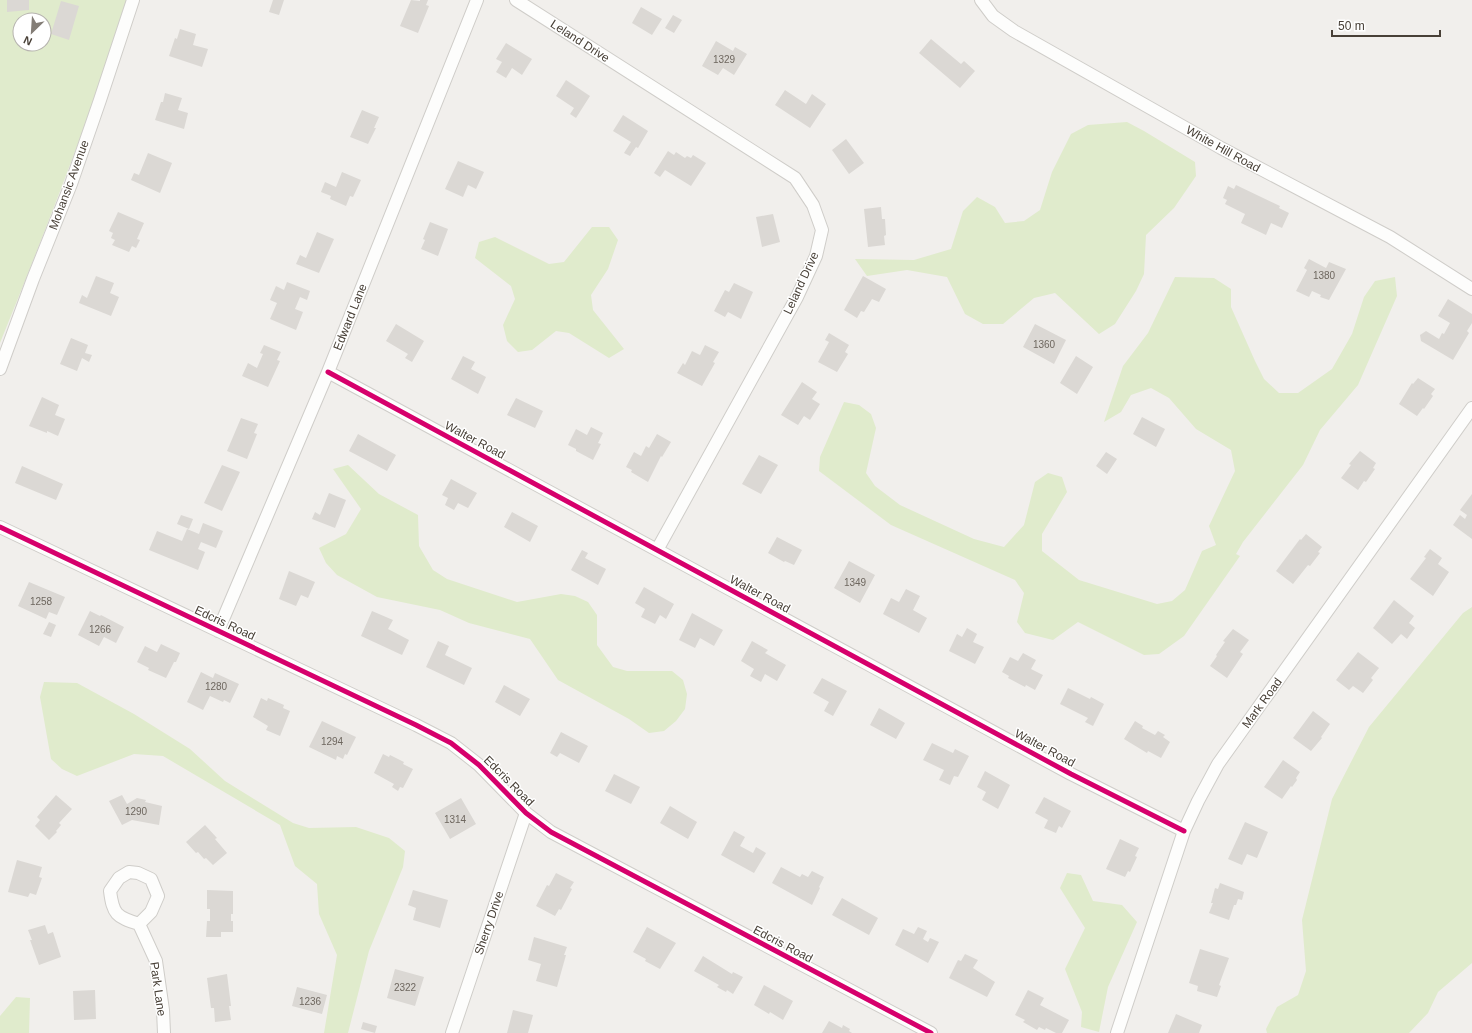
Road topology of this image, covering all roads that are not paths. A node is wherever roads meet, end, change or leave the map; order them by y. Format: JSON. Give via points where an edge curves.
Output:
{"nodes":[{"id":1,"x":133,"y":0,"type":"edge"},
{"id":2,"x":477,"y":0,"type":"edge"},
{"id":3,"x":516,"y":0,"type":"edge"},
{"id":4,"x":981,"y":0,"type":"edge"},
{"id":5,"x":1472,"y":289,"type":"edge"},
{"id":6,"x":0,"y":369,"type":"edge"},
{"id":7,"x":328,"y":372,"type":"junction"},
{"id":8,"x":1472,"y":408,"type":"edge"},
{"id":9,"x":0,"y":527,"type":"edge"},
{"id":10,"x":657,"y":550,"type":"junction"},
{"id":11,"x":218,"y":632,"type":"junction"},
{"id":12,"x":526,"y":813,"type":"junction"},
{"id":13,"x":1184,"y":831,"type":"junction"},
{"id":14,"x":138,"y":924,"type":"junction"},
{"id":15,"x":164,"y":1033,"type":"edge"},
{"id":16,"x":452,"y":1033,"type":"edge"},
{"id":17,"x":931,"y":1033,"type":"edge"},
{"id":18,"x":1117,"y":1033,"type":"edge"}],
"edges":[{"from":1,"to":6,"type":"street","name":"Mohansic Avenue","via":[[71,184]]},
{"from":2,"to":7,"type":"street","name":"Edward Lane"},
{"from":3,"to":10,"type":"street","name":"Leland Drive","via":[[795,178],[813,205],[822,230],[816,256],[797,296]]},
{"from":4,"to":5,"type":"street","name":"White Hill Road","via":[[993,16],[1014,31],[1221,148],[1390,237]]},
{"from":7,"to":10,"type":"street","name":"Walter Road"},
{"from":7,"to":11,"type":"street","name":"Edward Lane"},
{"from":8,"to":13,"type":"street","name":"Mark Road","via":[[1218,764]]},
{"from":9,"to":11,"type":"street","name":"Edcris Road"},
{"from":10,"to":13,"type":"street","name":"Walter Road","via":[[1070,774]]},
{"from":11,"to":12,"type":"street","name":"Edcris Road","via":[[451,743],[479,764]]},
{"from":12,"to":16,"type":"street","name":"Sherry Drive"},
{"from":12,"to":17,"type":"street","name":"Edcris Road","via":[[551,832]]},
{"from":13,"to":18,"type":"street","name":"Mark Road"},
{"from":14,"to":14,"type":"street","via":[[151,912],[158,896],[151,879],[128,872],[119,878],[110,891],[112,906],[121,919]]},
{"from":14,"to":15,"type":"street","name":"Park Lane","via":[[156,961]]}]}
